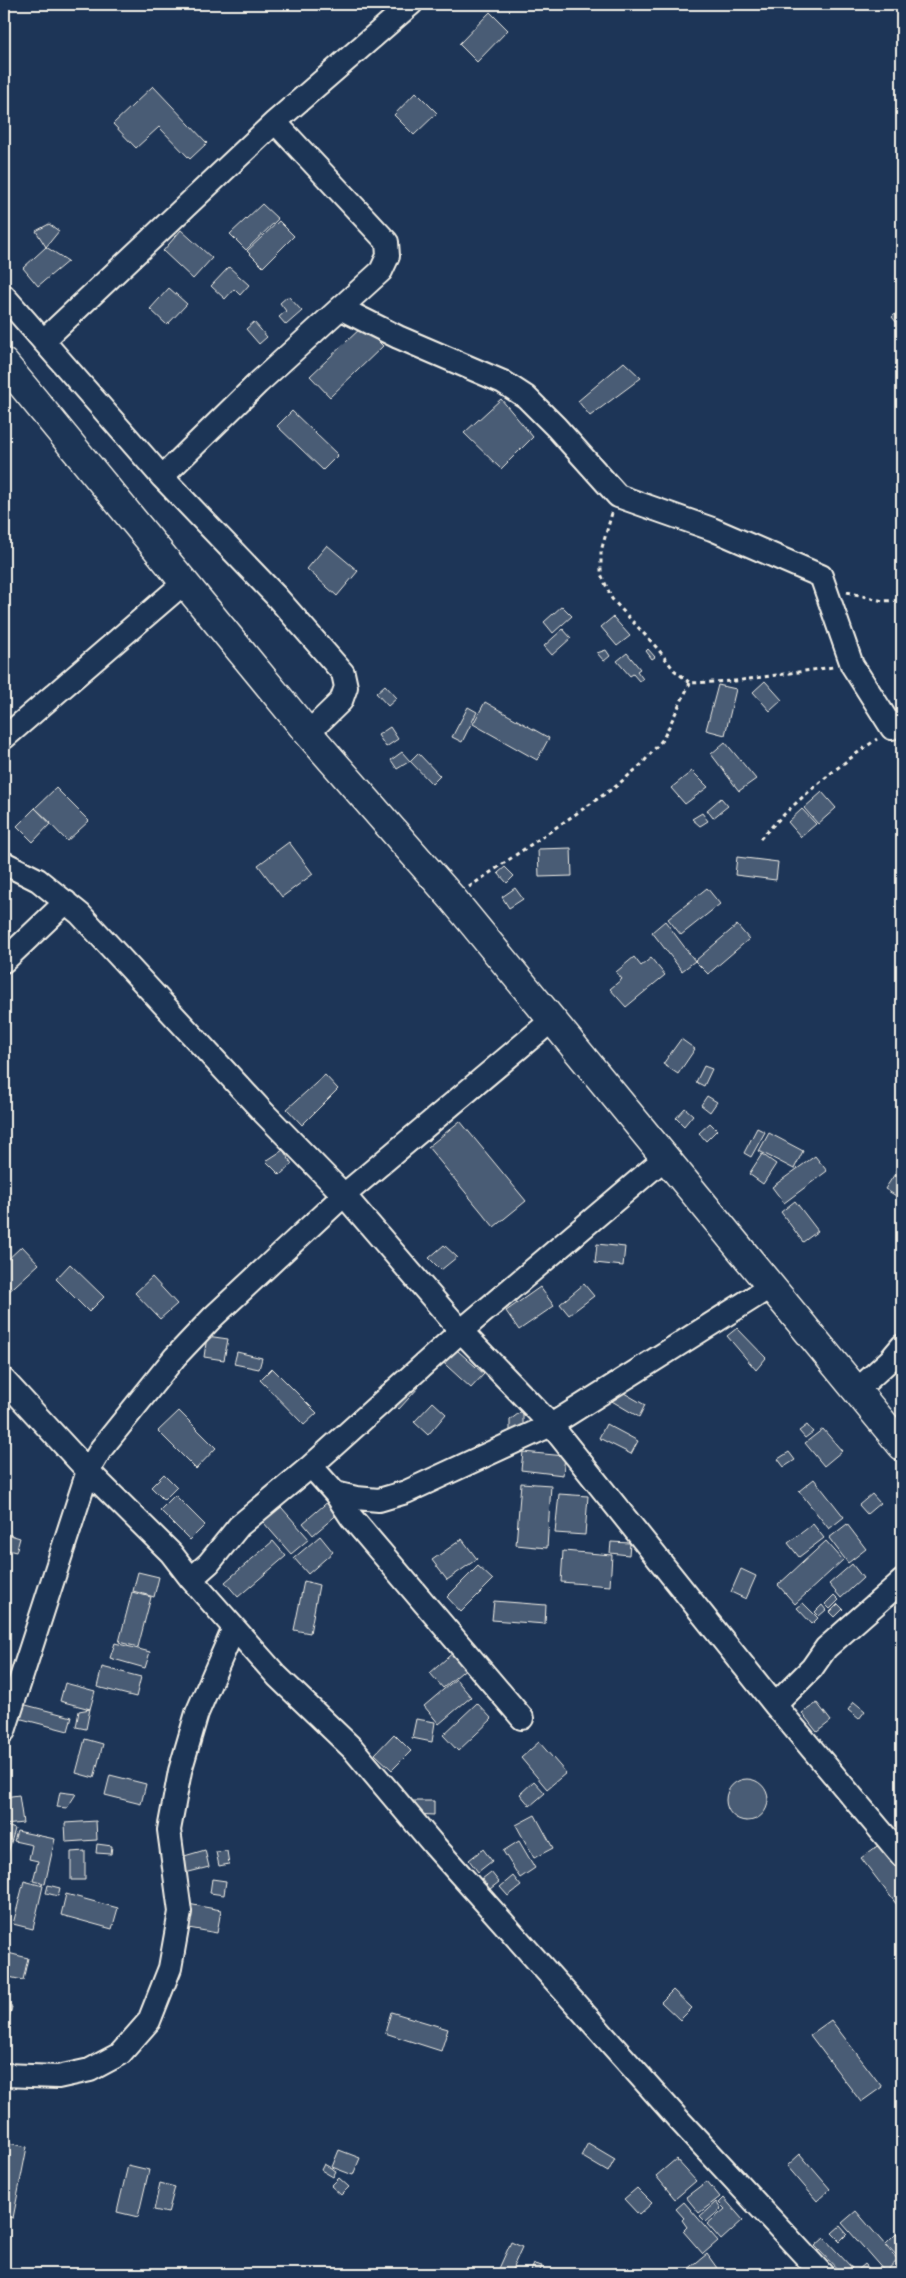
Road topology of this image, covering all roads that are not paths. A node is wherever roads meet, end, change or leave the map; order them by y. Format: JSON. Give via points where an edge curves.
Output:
{"nodes":[{"id":1,"x":411,"y":4,"type":"edge"},
{"id":2,"x":275,"y":122,"type":"junction"},
{"id":3,"x":4,"y":296,"type":"edge"},
{"id":4,"x":342,"y":309,"type":"junction"},
{"id":5,"x":43,"y":340,"type":"junction"},
{"id":6,"x":4,"y":363,"type":"edge"},
{"id":7,"x":162,"y":477,"type":"junction"},
{"id":8,"x":186,"y":582,"type":"junction"},
{"id":9,"x":897,"y":725,"type":"edge"},
{"id":10,"x":308,"y":733,"type":"junction"},
{"id":11,"x":4,"y":738,"type":"edge"},
{"id":12,"x":4,"y":863,"type":"edge"},
{"id":13,"x":66,"y":902,"type":"junction"},
{"id":14,"x":4,"y":961,"type":"edge"},
{"id":15,"x":551,"y":1020,"type":"junction"},
{"id":16,"x":665,"y":1158,"type":"junction"},
{"id":17,"x":344,"y":1195,"type":"junction"},
{"id":18,"x":770,"y":1287,"type":"junction"},
{"id":19,"x":460,"y":1331,"type":"junction"},
{"id":20,"x":902,"y":1346,"type":"edge"},
{"id":21,"x":4,"y":1380,"type":"edge"},
{"id":22,"x":856,"y":1391,"type":"junction"},
{"id":23,"x":551,"y":1425,"type":"junction"},
{"id":24,"x":902,"y":1446,"type":"edge"},
{"id":25,"x":311,"y":1466,"type":"junction"},
{"id":26,"x":88,"y":1471,"type":"junction"},
{"id":27,"x":335,"y":1493,"type":"junction"},
{"id":28,"x":191,"y":1579,"type":"junction"},
{"id":29,"x":902,"y":1581,"type":"edge"},
{"id":30,"x":234,"y":1628,"type":"junction"},
{"id":31,"x":774,"y":1705,"type":"junction"},
{"id":32,"x":522,"y":1718,"type":"dead end"},
{"id":33,"x":4,"y":1731,"type":"edge"},
{"id":34,"x":902,"y":1856,"type":"edge"},
{"id":35,"x":4,"y":2075,"type":"edge"},
{"id":36,"x":822,"y":2274,"type":"edge"}],
"edges":[{"from":1,"to":2,"type":"street"},
{"from":2,"to":4,"type":"street","via":[[386,242],[388,256],[381,271]]},
{"from":2,"to":5,"type":"street"},
{"from":3,"to":5,"type":"street"},
{"from":4,"to":7,"type":"street","via":[[258,383]]},
{"from":4,"to":9,"type":"street","via":[[511,387],[526,397],[618,496],[712,529],[820,576],[852,665]]},
{"from":5,"to":7,"type":"street"},
{"from":6,"to":8,"type":"highway"},
{"from":7,"to":10,"type":"street","via":[[275,595],[343,672],[346,687],[341,701]]},
{"from":8,"to":10,"type":"highway"},
{"from":8,"to":11,"type":"street"},
{"from":10,"to":15,"type":"highway","via":[[452,898]]},
{"from":12,"to":13,"type":"street","via":[[38,880]]},
{"from":13,"to":14,"type":"street"},
{"from":13,"to":17,"type":"street"},
{"from":15,"to":16,"type":"highway"},
{"from":15,"to":17,"type":"street"},
{"from":16,"to":18,"type":"highway"},
{"from":16,"to":19,"type":"street"},
{"from":17,"to":19,"type":"street"},
{"from":17,"to":26,"type":"street","via":[[213,1317],[175,1357],[101,1449]]},
{"from":18,"to":22,"type":"highway"},
{"from":18,"to":23,"type":"street"},
{"from":19,"to":23,"type":"street"},
{"from":19,"to":25,"type":"street"},
{"from":20,"to":22,"type":"street","via":[[892,1360]]},
{"from":21,"to":26,"type":"street"},
{"from":22,"to":24,"type":"highway"},
{"from":23,"to":27,"type":"street","via":[[406,1492],[379,1500]]},
{"from":23,"to":31,"type":"street"},
{"from":25,"to":27,"type":"street"},
{"from":25,"to":28,"type":"street","via":[[239,1526],[209,1563]]},
{"from":26,"to":28,"type":"street","via":[[171,1553]]},
{"from":26,"to":33,"type":"street"},
{"from":27,"to":32,"type":"street","via":[[351,1517]]},
{"from":28,"to":30,"type":"street"},
{"from":29,"to":31,"type":"street","via":[[826,1648],[812,1668]]},
{"from":30,"to":35,"type":"street","via":[[196,1713],[180,1771],[169,1830],[180,1912],[170,1968],[149,2021],[120,2054],[90,2070],[58,2077]]},
{"from":30,"to":36,"type":"street","via":[[353,1749],[433,1844],[680,2121]]},
{"from":31,"to":34,"type":"street"}]}
